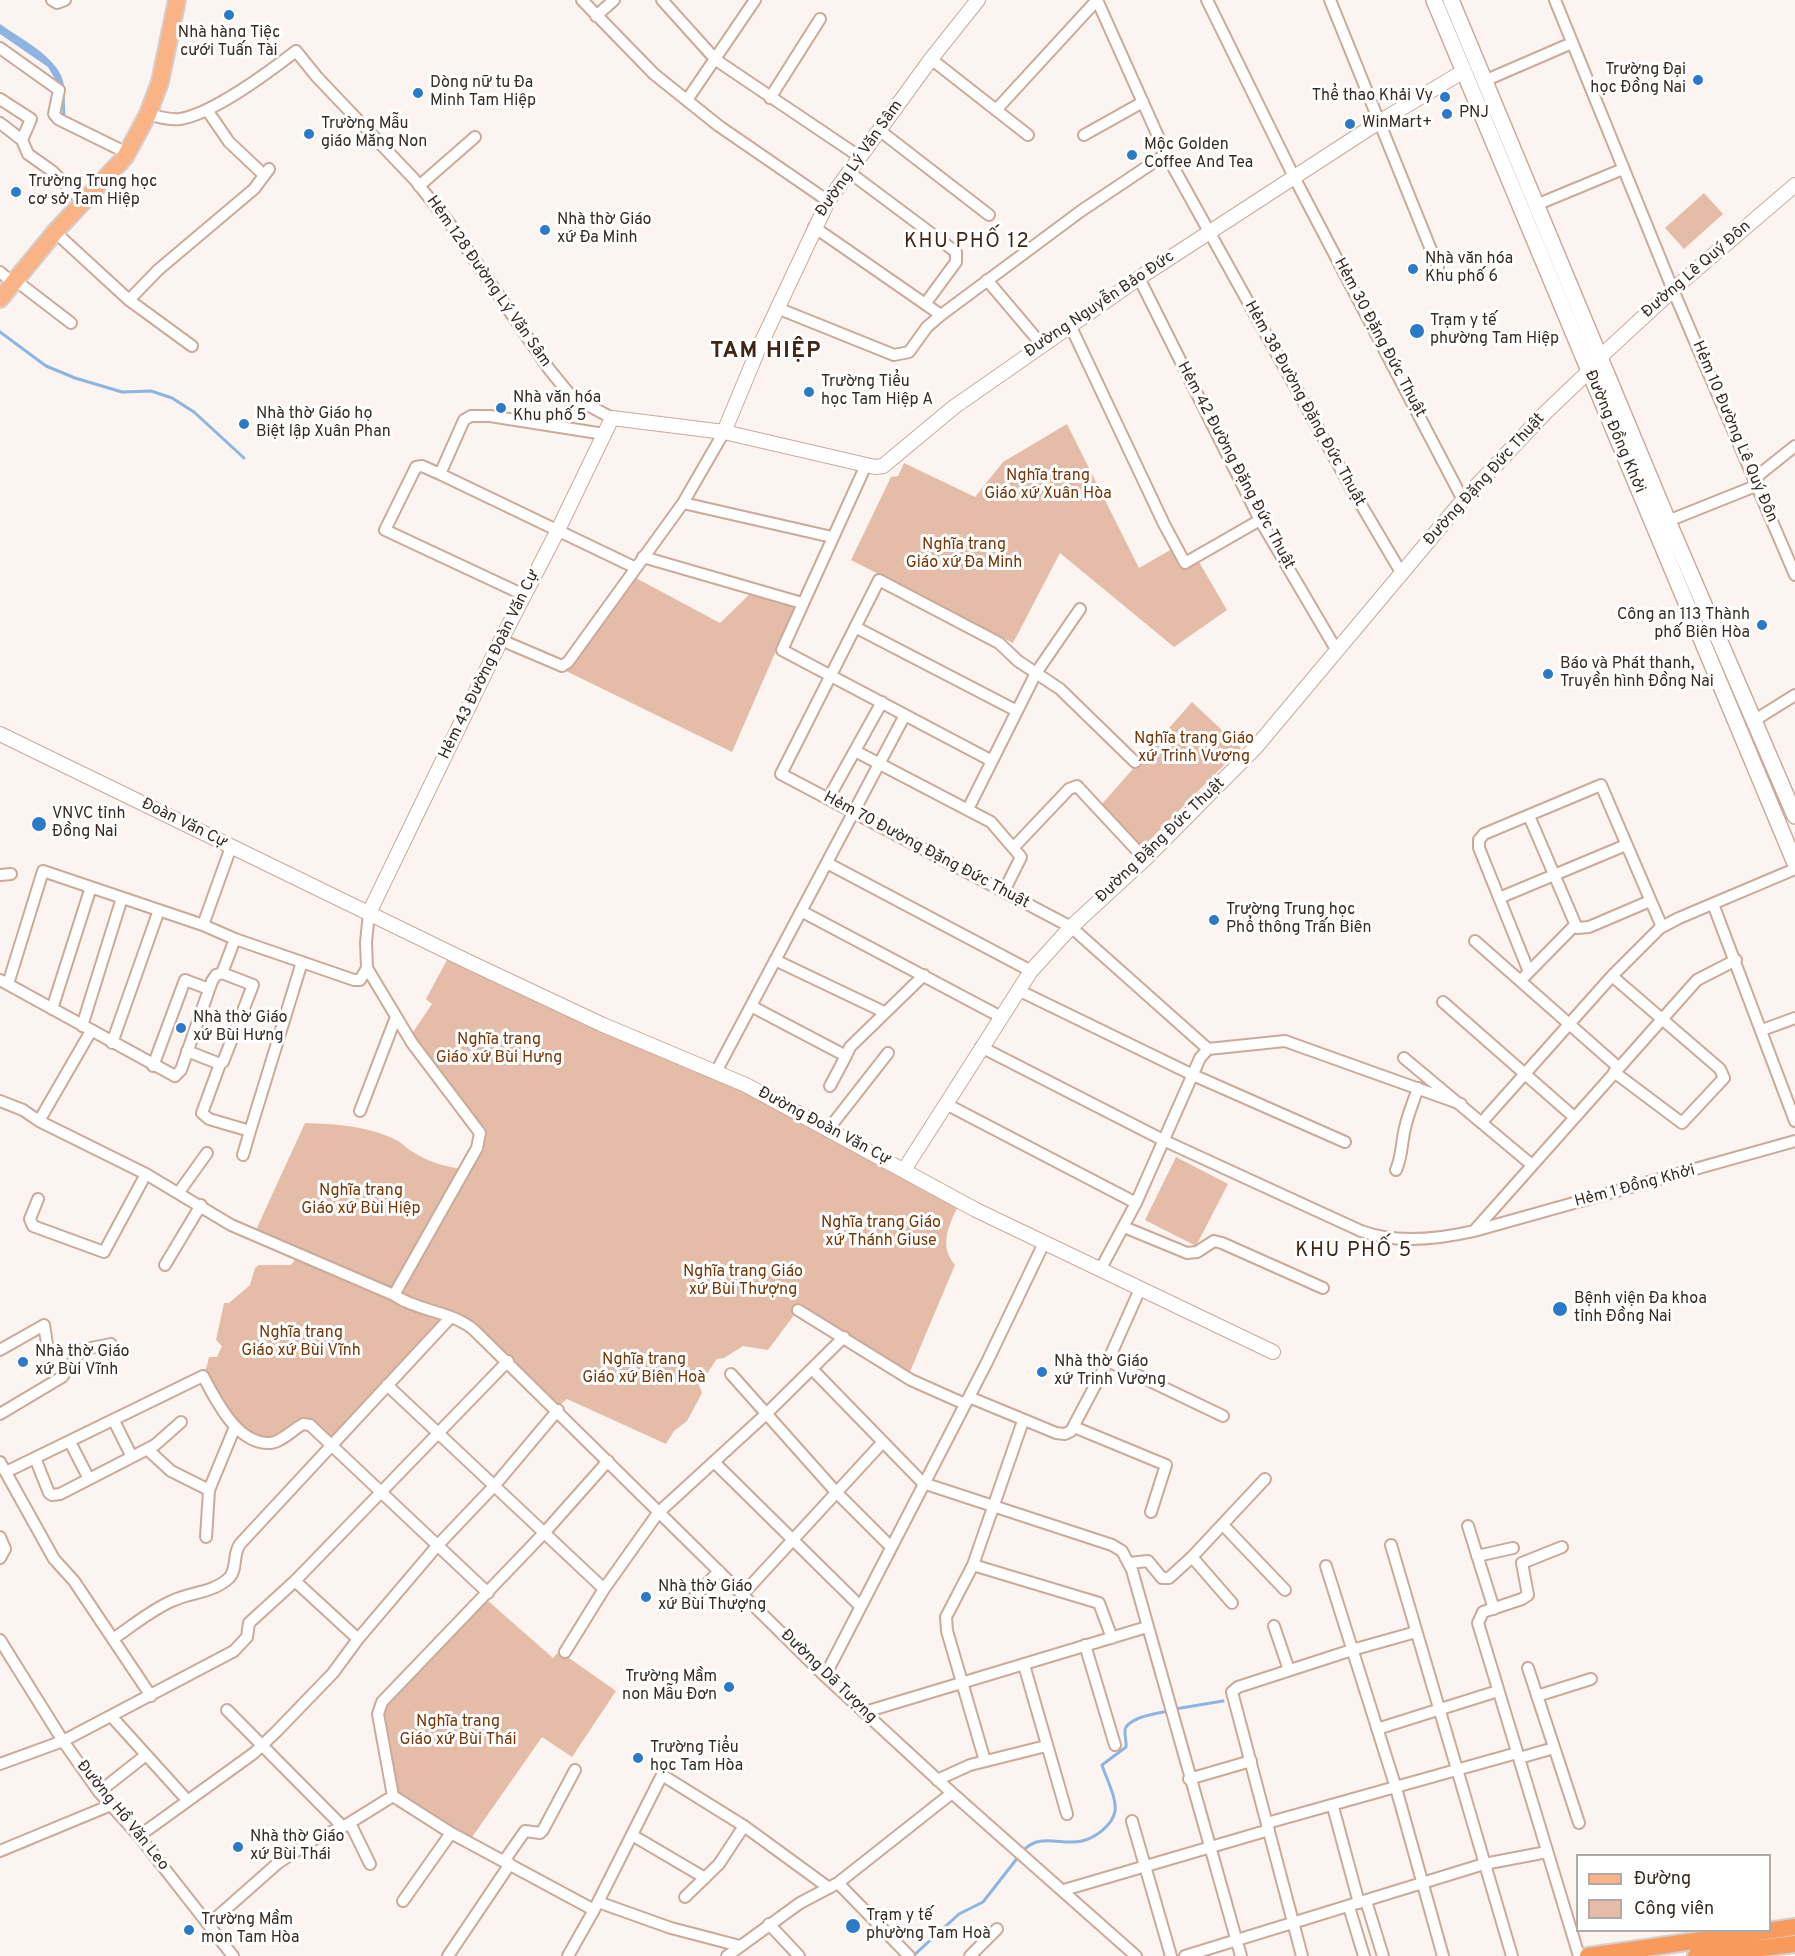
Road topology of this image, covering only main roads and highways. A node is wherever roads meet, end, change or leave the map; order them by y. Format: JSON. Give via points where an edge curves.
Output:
{"nodes":[{"id":1,"x":177,"y":0,"type":"edge"},
{"id":2,"x":1434,"y":0,"type":"edge"},
{"id":3,"x":1451,"y":0,"type":"edge"},
{"id":4,"x":1470,"y":67,"type":"junction"},
{"id":5,"x":9,"y":278,"type":"edge"},
{"id":6,"x":0,"y":299,"type":"edge"},
{"id":7,"x":1600,"y":357,"type":"junction"},
{"id":8,"x":1589,"y":371,"type":"junction"},
{"id":9,"x":1786,"y":796,"type":"junction"},
{"id":10,"x":1770,"y":803,"type":"junction"},
{"id":11,"x":1795,"y":816,"type":"edge"},
{"id":12,"x":1795,"y":864,"type":"edge"},
{"id":13,"x":1795,"y":1928,"type":"edge"},
{"id":14,"x":1771,"y":1931,"type":"edge"},
{"id":15,"x":1765,"y":1932,"type":"edge"},
{"id":16,"x":1795,"y":1944,"type":"edge"},
{"id":17,"x":1795,"y":1955,"type":"edge"},
{"id":18,"x":1588,"y":1956,"type":"edge"},
{"id":19,"x":1696,"y":1956,"type":"edge"},
{"id":20,"x":1783,"y":1956,"type":"edge"}],
"edges":[{"from":1,"to":5,"type":"main road","via":[[160,82],[128,153]]},
{"from":2,"to":4,"type":"main road","name":"Đường Đồng Khởi"},
{"from":3,"to":4,"type":"main road","name":"Đường Đồng Khởi"},
{"from":4,"to":7,"type":"main road","name":"Đường Đồng Khởi","via":[[1484,81]]},
{"from":4,"to":8,"type":"main road","name":"Đường Đồng Khởi"},
{"from":5,"to":6,"type":"main road"},
{"from":7,"to":8,"type":"main road"},
{"from":7,"to":9,"type":"main road","name":"Đường Đồng Khởi"},
{"from":8,"to":10,"type":"main road","name":"Đường Đồng Khởi"},
{"from":9,"to":10,"type":"main road"},
{"from":9,"to":11,"type":"main road","name":"Đường Đồng Khởi"},
{"from":10,"to":12,"type":"main road","name":"Đường Đồng Khởi"},
{"from":13,"to":14,"type":"highway"},
{"from":15,"to":18,"type":"highway"},
{"from":16,"to":19,"type":"highway"},
{"from":17,"to":20,"type":"highway"}]}
